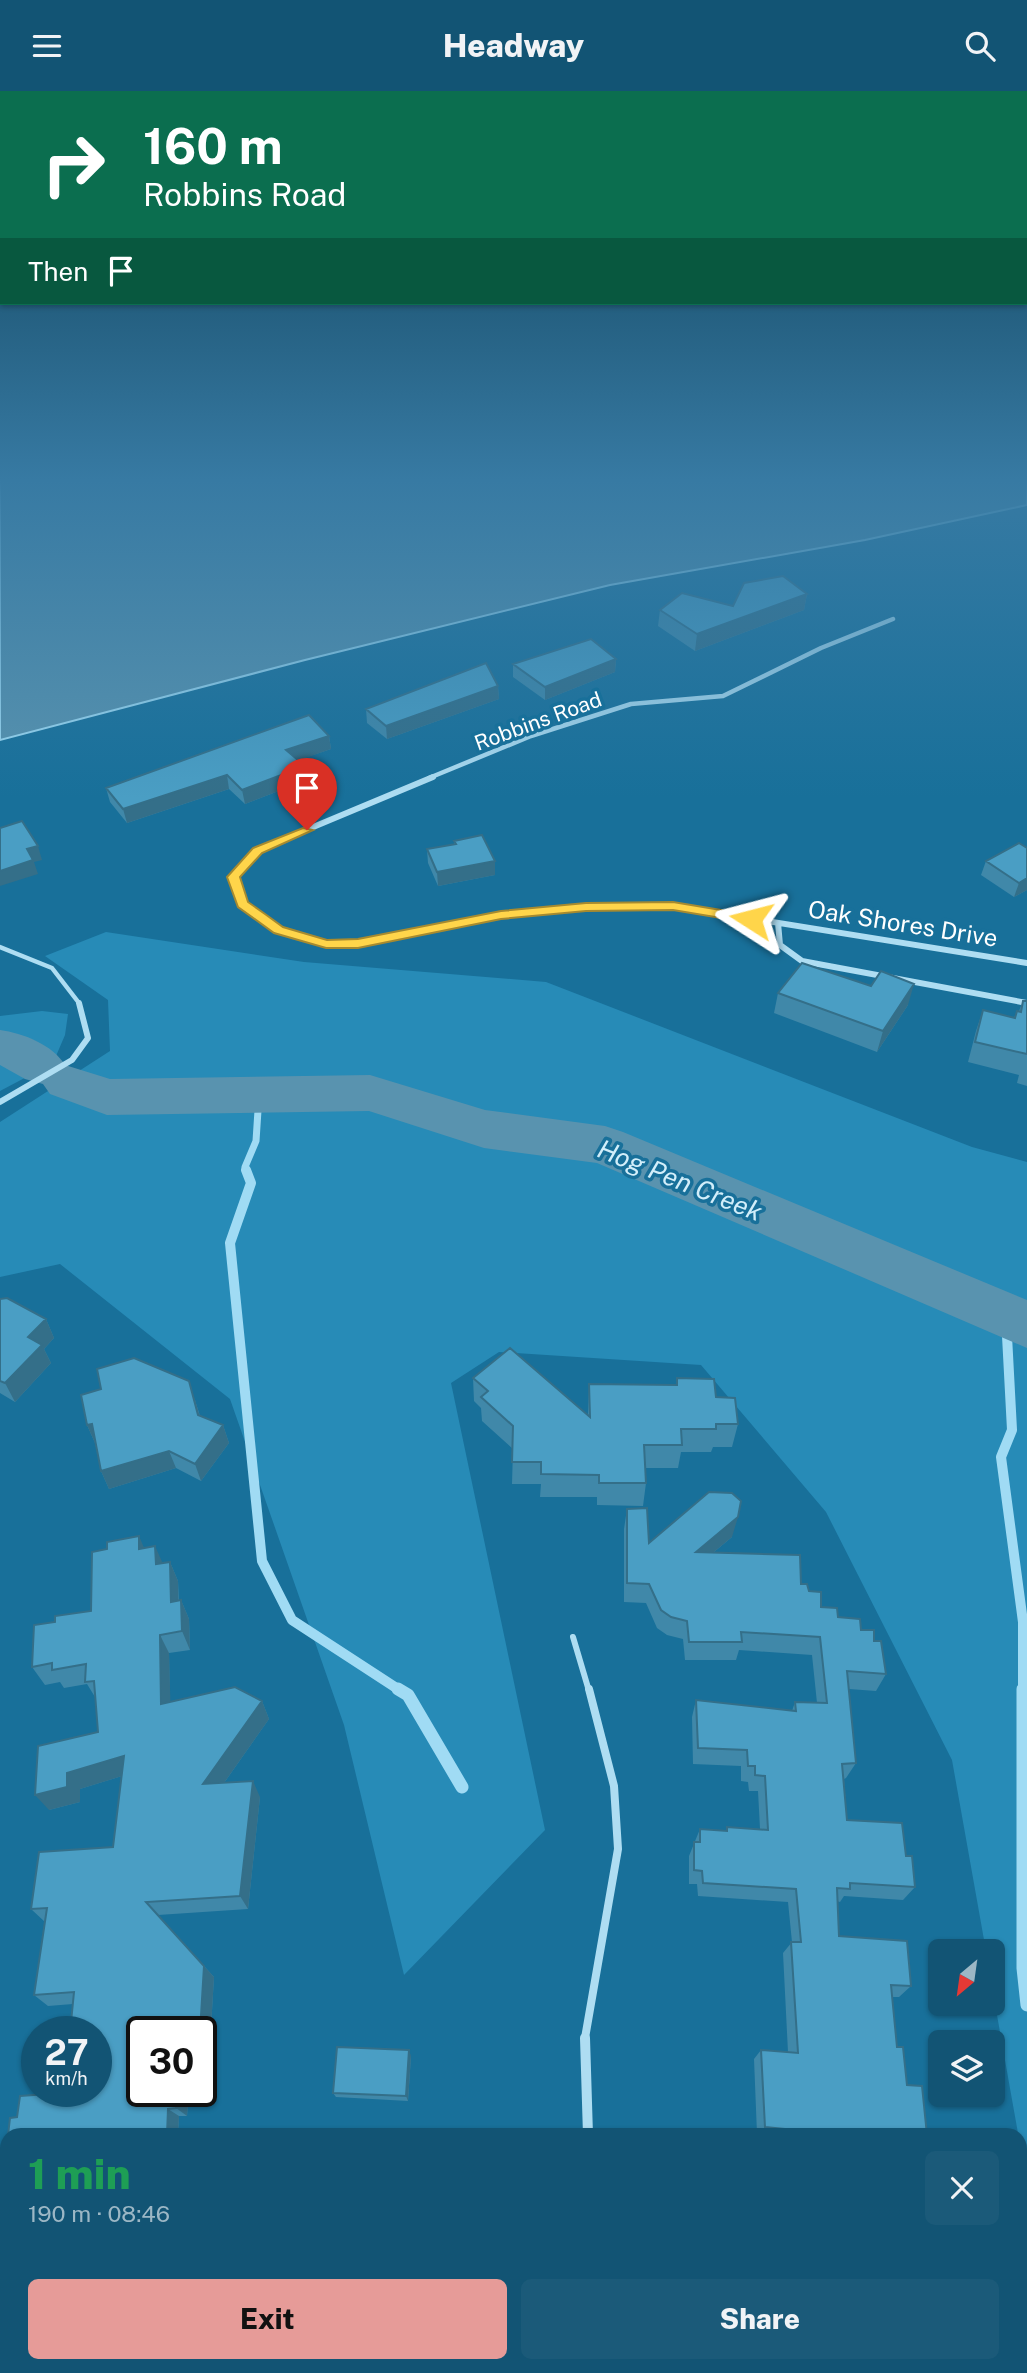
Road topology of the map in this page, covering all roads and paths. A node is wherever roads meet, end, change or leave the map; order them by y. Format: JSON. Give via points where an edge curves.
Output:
{"nodes":[{"id":1,"x":893,"y":619,"type":"dead end"},
{"id":2,"x":242,"y":904,"type":"joint"},
{"id":3,"x":778,"y":923,"type":"junction"},
{"id":4,"x":0,"y":947,"type":"edge"},
{"id":5,"x":1027,"y":963,"type":"edge"},
{"id":6,"x":79,"y":1003,"type":"joint"},
{"id":7,"x":1027,"y":1003,"type":"edge"},
{"id":8,"x":0,"y":1102,"type":"edge"},
{"id":9,"x":573,"y":1637,"type":"dead end"},
{"id":10,"x":585,"y":2038,"type":"joint"},
{"id":11,"x":588,"y":2128,"type":"edge"}],
"edges":[{"from":1,"to":2,"type":"street","name":"Robbins Road","via":[[723,696],[631,704],[531,736],[258,851],[233,877]]},
{"from":2,"to":3,"type":"street","name":"Oak Shores Drive","via":[[278,930],[326,944],[358,944],[501,915],[586,907],[673,906]]},
{"from":3,"to":5,"type":"street","name":"Oak Shores Drive"},
{"from":3,"to":7,"type":"street","via":[[780,945],[802,961]]},
{"from":4,"to":6,"type":"lane","via":[[52,968]]},
{"from":6,"to":8,"type":"street","via":[[89,1038],[72,1060]]},
{"from":9,"to":10,"type":"lane","via":[[614,1786],[618,1849]]},
{"from":10,"to":11,"type":"street"}]}
